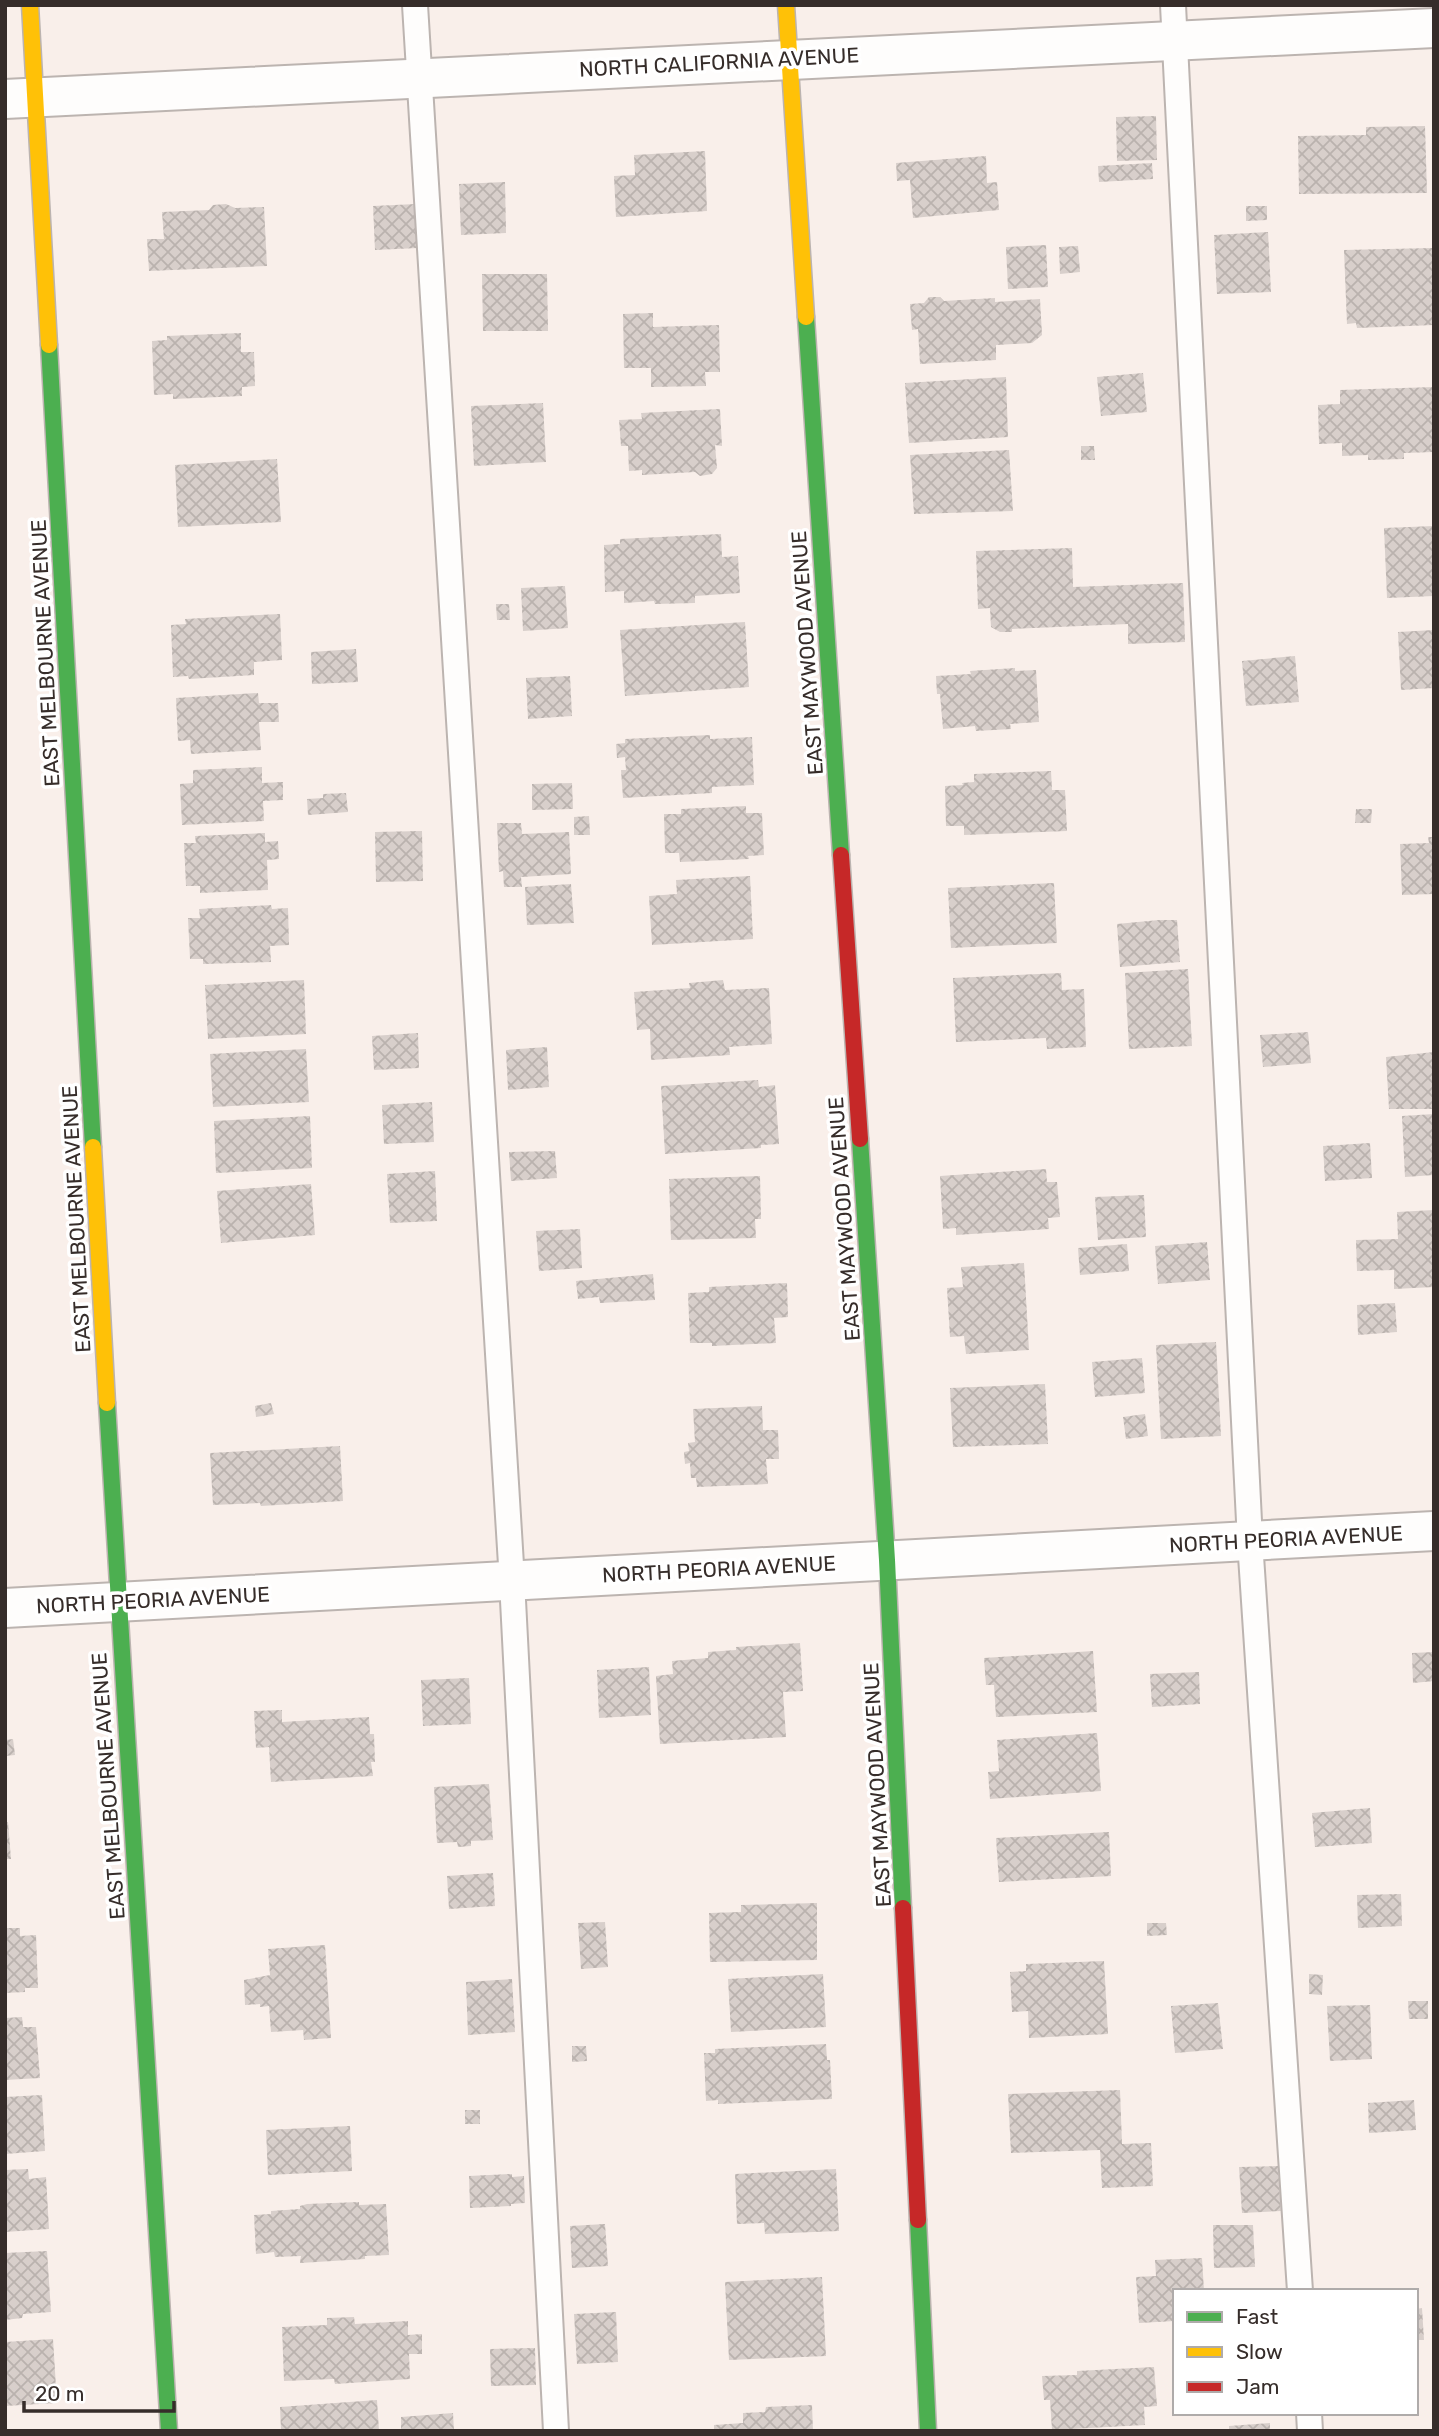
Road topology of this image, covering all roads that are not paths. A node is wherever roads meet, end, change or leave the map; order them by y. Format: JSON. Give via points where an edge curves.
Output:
{"nodes":[{"id":1,"x":30,"y":5,"type":"edge"},
{"id":2,"x":415,"y":5,"type":"edge"},
{"id":3,"x":786,"y":5,"type":"edge"},
{"id":4,"x":1175,"y":23,"type":"edge"},
{"id":5,"x":1434,"y":28,"type":"edge"},
{"id":6,"x":789,"y":59,"type":"junction"},
{"id":7,"x":420,"y":78,"type":"junction"},
{"id":8,"x":20,"y":98,"type":"edge"},
{"id":9,"x":1434,"y":1531,"type":"edge"},
{"id":10,"x":1250,"y":1541,"type":"junction"},
{"id":11,"x":887,"y":1560,"type":"junction"},
{"id":12,"x":512,"y":1581,"type":"junction"},
{"id":13,"x":118,"y":1602,"type":"junction"},
{"id":14,"x":5,"y":1608,"type":"edge"},
{"id":15,"x":1300,"y":2289,"type":"edge"},
{"id":16,"x":169,"y":2431,"type":"edge"},
{"id":17,"x":556,"y":2431,"type":"edge"},
{"id":18,"x":928,"y":2431,"type":"edge"}],
"edges":[{"from":1,"to":8,"type":"street","name":"EAST MELBOURNE AVENUE"},
{"from":2,"to":7,"type":"lane"},
{"from":3,"to":6,"type":"street","name":"EAST MAYWOOD AVENUE"},
{"from":4,"to":5,"type":"street","name":"NORTH CALIFORNIA AVENUE"},
{"from":4,"to":6,"type":"street","name":"NORTH CALIFORNIA AVENUE"},
{"from":4,"to":10,"type":"lane"},
{"from":6,"to":7,"type":"street","name":"NORTH CALIFORNIA AVENUE"},
{"from":6,"to":11,"type":"street","name":"EAST MAYWOOD AVENUE"},
{"from":7,"to":8,"type":"street","name":"NORTH CALIFORNIA AVENUE"},
{"from":7,"to":12,"type":"lane"},
{"from":8,"to":13,"type":"street","name":"EAST MELBOURNE AVENUE"},
{"from":9,"to":10,"type":"street","name":"NORTH PEORIA AVENUE"},
{"from":10,"to":11,"type":"street","name":"NORTH PEORIA AVENUE"},
{"from":10,"to":15,"type":"lane"},
{"from":11,"to":12,"type":"street","name":"NORTH PEORIA AVENUE"},
{"from":11,"to":18,"type":"street","name":"EAST MAYWOOD AVENUE"},
{"from":12,"to":13,"type":"street","name":"NORTH PEORIA AVENUE"},
{"from":12,"to":17,"type":"lane"},
{"from":13,"to":14,"type":"street","name":"NORTH PEORIA AVENUE"},
{"from":13,"to":16,"type":"street","name":"EAST MELBOURNE AVENUE"}]}
